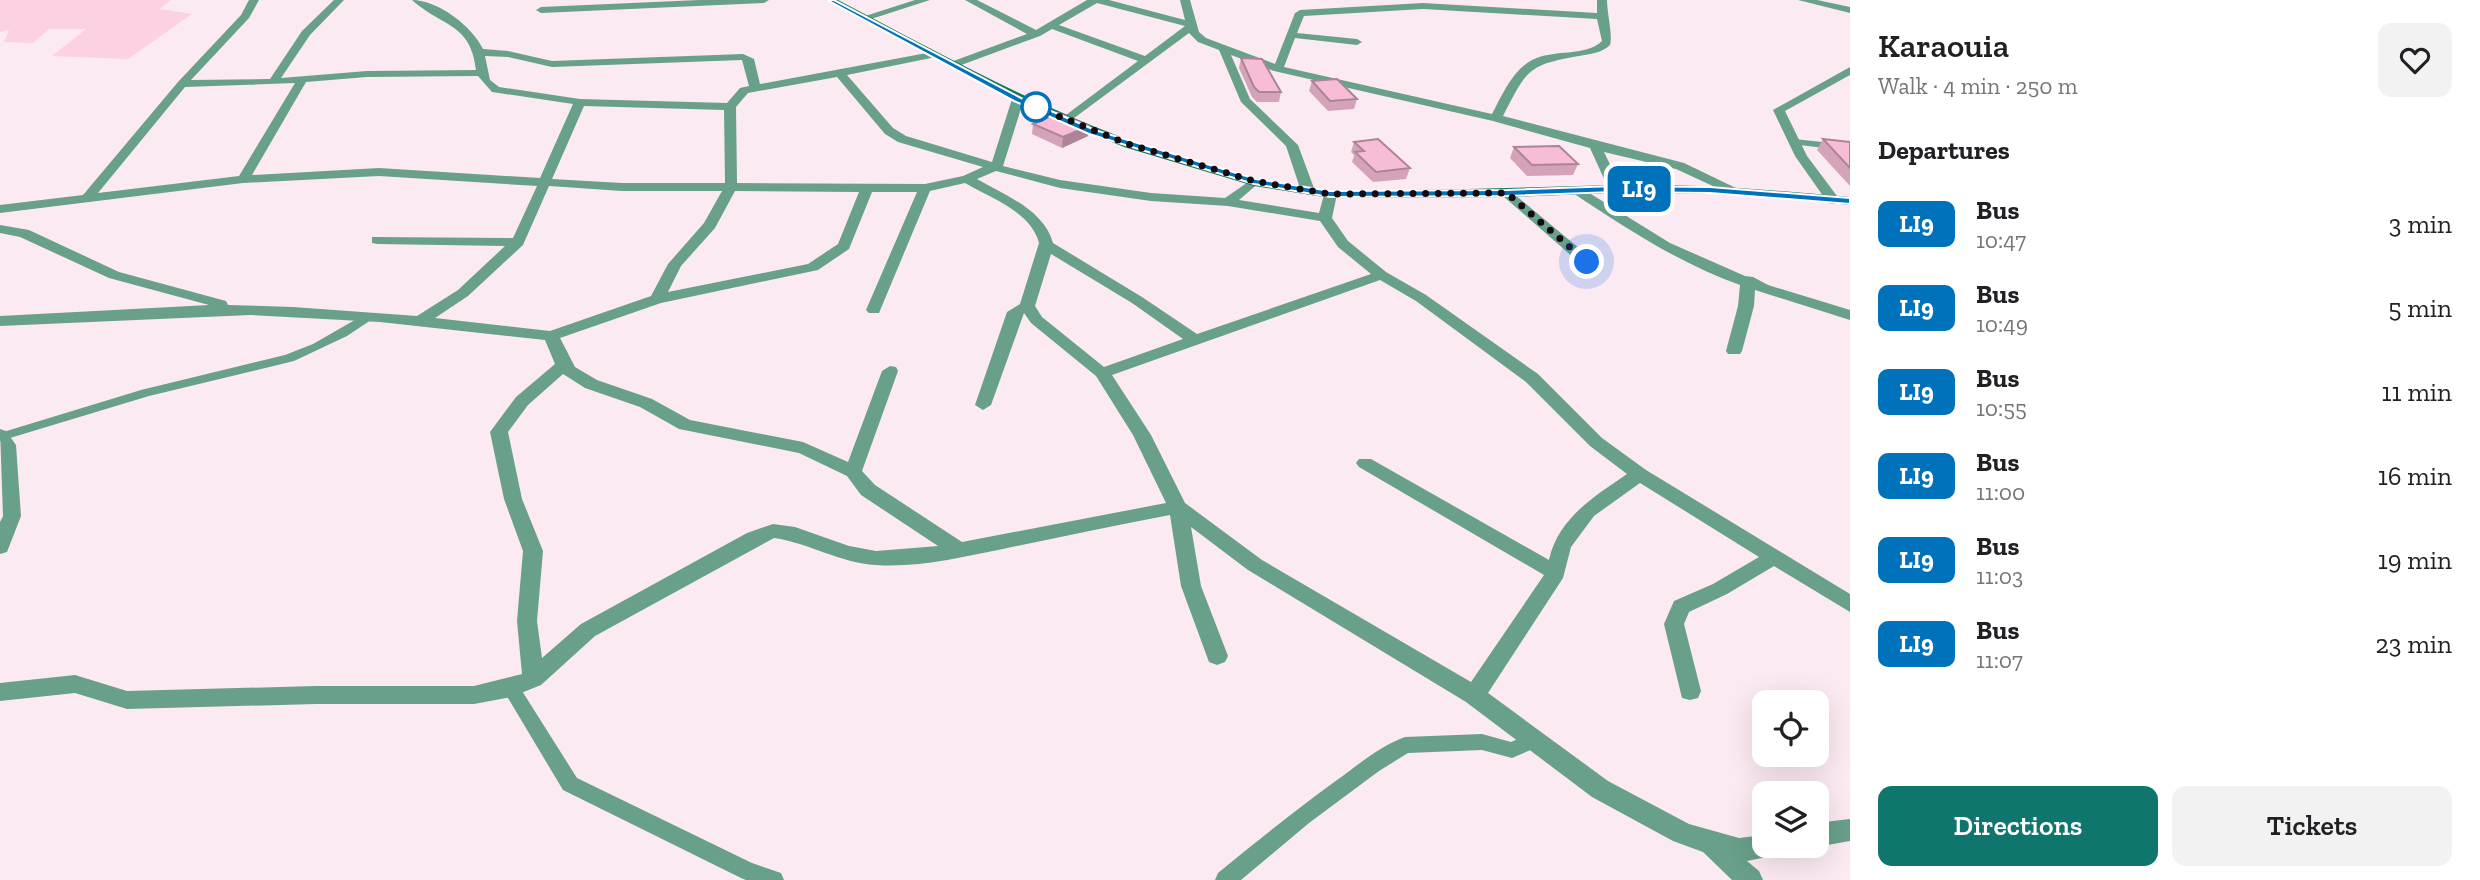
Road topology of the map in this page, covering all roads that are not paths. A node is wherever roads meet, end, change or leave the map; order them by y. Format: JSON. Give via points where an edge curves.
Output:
{"nodes":[{"id":1,"x":254,"y":0,"type":"edge"},
{"id":2,"x":339,"y":0,"type":"edge"},
{"id":3,"x":417,"y":0,"type":"edge"},
{"id":4,"x":764,"y":0,"type":"edge"},
{"id":5,"x":831,"y":0,"type":"edge"},
{"id":6,"x":925,"y":0,"type":"edge"},
{"id":7,"x":970,"y":0,"type":"edge"},
{"id":8,"x":1096,"y":0,"type":"edge"},
{"id":9,"x":1185,"y":0,"type":"edge"},
{"id":10,"x":1602,"y":0,"type":"edge"},
{"id":11,"x":1803,"y":0,"type":"edge"},
{"id":12,"x":541,"y":10,"type":"dead end"},
{"id":13,"x":1850,"y":10,"type":"edge"},
{"id":14,"x":1602,"y":16,"type":"junction"},
{"id":15,"x":864,"y":18,"type":"junction"},
{"id":16,"x":1051,"y":25,"type":"junction"},
{"id":17,"x":1193,"y":25,"type":"junction"},
{"id":18,"x":1036,"y":34,"type":"junction"},
{"id":19,"x":1292,"y":35,"type":"junction"},
{"id":20,"x":1357,"y":42,"type":"dead end"},
{"id":21,"x":1224,"y":50,"type":"junction"},
{"id":22,"x":477,"y":52,"type":"junction"},
{"id":23,"x":932,"y":55,"type":"junction"},
{"id":24,"x":1146,"y":60,"type":"junction"},
{"id":25,"x":953,"y":65,"type":"junction"},
{"id":26,"x":1278,"y":69,"type":"junction"},
{"id":27,"x":1850,"y":70,"type":"edge"},
{"id":28,"x":839,"y":72,"type":"junction"},
{"id":29,"x":480,"y":73,"type":"junction"},
{"id":30,"x":303,"y":79,"type":"junction"},
{"id":31,"x":273,"y":82,"type":"junction"},
{"id":32,"x":183,"y":84,"type":"junction"},
{"id":33,"x":755,"y":87,"type":"junction"},
{"id":34,"x":1018,"y":99,"type":"junction"},
{"id":35,"x":580,"y":102,"type":"junction"},
{"id":36,"x":730,"y":107,"type":"junction"},
{"id":37,"x":1496,"y":118,"type":"junction"},
{"id":38,"x":1066,"y":120,"type":"junction"},
{"id":39,"x":1794,"y":142,"type":"junction"},
{"id":40,"x":1595,"y":146,"type":"junction"},
{"id":41,"x":1850,"y":148,"type":"edge"},
{"id":42,"x":998,"y":166,"type":"junction"},
{"id":43,"x":243,"y":179,"type":"junction"},
{"id":44,"x":967,"y":179,"type":"junction"},
{"id":45,"x":1254,"y":181,"type":"junction"},
{"id":46,"x":545,"y":182,"type":"junction"},
{"id":47,"x":732,"y":187,"type":"junction"},
{"id":48,"x":925,"y":188,"type":"junction"},
{"id":49,"x":867,"y":189,"type":"junction"},
{"id":50,"x":1615,"y":189,"type":"junction"},
{"id":51,"x":1578,"y":190,"type":"junction"},
{"id":52,"x":1733,"y":190,"type":"junction"},
{"id":53,"x":1308,"y":191,"type":"junction"},
{"id":54,"x":1507,"y":193,"type":"junction"},
{"id":55,"x":1330,"y":194,"type":"junction"},
{"id":56,"x":89,"y":196,"type":"junction"},
{"id":57,"x":1833,"y":200,"type":"junction"},
{"id":58,"x":1850,"y":201,"type":"edge"},
{"id":59,"x":1228,"y":202,"type":"junction"},
{"id":60,"x":0,"y":209,"type":"edge"},
{"id":61,"x":1325,"y":218,"type":"junction"},
{"id":62,"x":0,"y":229,"type":"edge"},
{"id":63,"x":377,"y":240,"type":"dead end"},
{"id":64,"x":518,"y":242,"type":"junction"},
{"id":65,"x":1046,"y":245,"type":"junction"},
{"id":66,"x":1587,"y":262,"type":"dead end"},
{"id":67,"x":1381,"y":275,"type":"junction"},
{"id":68,"x":1748,"y":281,"type":"junction"},
{"id":69,"x":657,"y":299,"type":"junction"},
{"id":70,"x":1027,"y":306,"type":"junction"},
{"id":71,"x":874,"y":310,"type":"dead end"},
{"id":72,"x":224,"y":311,"type":"junction"},
{"id":73,"x":1850,"y":315,"type":"edge"},
{"id":74,"x":367,"y":317,"type":"junction"},
{"id":75,"x":421,"y":320,"type":"junction"},
{"id":76,"x":0,"y":321,"type":"edge"},
{"id":77,"x":551,"y":336,"type":"junction"},
{"id":78,"x":1195,"y":340,"type":"junction"},
{"id":79,"x":1734,"y":351,"type":"dead end"},
{"id":80,"x":564,"y":364,"type":"junction"},
{"id":81,"x":890,"y":371,"type":"dead end"},
{"id":82,"x":1102,"y":373,"type":"junction"},
{"id":83,"x":983,"y":405,"type":"dead end"},
{"id":84,"x":1,"y":436,"type":"edge"},
{"id":85,"x":1365,"y":463,"type":"dead end"},
{"id":86,"x":853,"y":472,"type":"junction"},
{"id":87,"x":1640,"y":474,"type":"junction"},
{"id":88,"x":1178,"y":507,"type":"junction"},
{"id":89,"x":0,"y":547,"type":"edge"},
{"id":90,"x":958,"y":550,"type":"junction"},
{"id":91,"x":1774,"y":557,"type":"junction"},
{"id":92,"x":1556,"y":573,"type":"junction"},
{"id":93,"x":1850,"y":604,"type":"edge"},
{"id":94,"x":1217,"y":656,"type":"dead end"},
{"id":95,"x":533,"y":679,"type":"junction"},
{"id":96,"x":511,"y":688,"type":"junction"},
{"id":97,"x":1690,"y":691,"type":"dead end"},
{"id":98,"x":0,"y":692,"type":"edge"},
{"id":99,"x":1474,"y":695,"type":"junction"},
{"id":100,"x":1534,"y":740,"type":"junction"},
{"id":101,"x":1850,"y":830,"type":"edge"},
{"id":102,"x":1829,"y":833,"type":"edge"},
{"id":103,"x":1709,"y":843,"type":"junction"},
{"id":104,"x":1752,"y":848,"type":"edge"},
{"id":105,"x":774,"y":880,"type":"edge"},
{"id":106,"x":1225,"y":880,"type":"edge"},
{"id":107,"x":1750,"y":880,"type":"edge"}],
"edges":[{"from":1,"to":32,"type":"street"},
{"from":2,"to":31,"type":"street","via":[[306,33]]},
{"from":3,"to":22,"type":"street","via":[[459,27],[477,46]]},
{"from":4,"to":12,"type":"street"},
{"from":5,"to":15,"type":"street"},
{"from":6,"to":15,"type":"street"},
{"from":7,"to":18,"type":"street"},
{"from":8,"to":16,"type":"street"},
{"from":8,"to":17,"type":"street"},
{"from":9,"to":17,"type":"street"},
{"from":10,"to":14,"type":"street"},
{"from":11,"to":13,"type":"street"},
{"from":14,"to":19,"type":"street","via":[[1465,7],[1300,13]]},
{"from":14,"to":37,"type":"street","via":[[1606,45],[1536,62],[1510,92]]},
{"from":15,"to":23,"type":"street"},
{"from":16,"to":18,"type":"street"},
{"from":16,"to":24,"type":"street"},
{"from":17,"to":21,"type":"street","via":[[1202,40]]},
{"from":17,"to":24,"type":"street"},
{"from":18,"to":25,"type":"street"},
{"from":19,"to":20,"type":"street"},
{"from":19,"to":26,"type":"street"},
{"from":21,"to":26,"type":"street"},
{"from":21,"to":53,"type":"street","via":[[1245,100],[1292,145]]},
{"from":22,"to":29,"type":"street"},
{"from":22,"to":33,"type":"street","via":[[552,64],[743,57],[749,60]]},
{"from":23,"to":25,"type":"street"},
{"from":23,"to":28,"type":"street"},
{"from":24,"to":38,"type":"street"},
{"from":25,"to":34,"type":"street"},
{"from":26,"to":37,"type":"street"},
{"from":27,"to":39,"type":"street","via":[[1779,110]]},
{"from":28,"to":33,"type":"street"},
{"from":28,"to":42,"type":"street","via":[[889,131],[902,139]]},
{"from":29,"to":30,"type":"street"},
{"from":29,"to":35,"type":"street","via":[[496,90]]},
{"from":30,"to":31,"type":"street"},
{"from":30,"to":43,"type":"street"},
{"from":31,"to":32,"type":"street"},
{"from":32,"to":56,"type":"street"},
{"from":33,"to":36,"type":"street","via":[[744,90]]},
{"from":34,"to":38,"type":"street"},
{"from":34,"to":42,"type":"street"},
{"from":35,"to":36,"type":"street"},
{"from":35,"to":46,"type":"street"},
{"from":36,"to":47,"type":"street"},
{"from":37,"to":40,"type":"street"},
{"from":38,"to":45,"type":"street","via":[[1128,144]]},
{"from":39,"to":41,"type":"lane"},
{"from":39,"to":57,"type":"street"},
{"from":40,"to":50,"type":"street"},
{"from":40,"to":52,"type":"street","via":[[1680,166]]},
{"from":42,"to":44,"type":"street"},
{"from":42,"to":59,"type":"street","via":[[1099,191]]},
{"from":43,"to":46,"type":"street","via":[[379,172]]},
{"from":43,"to":56,"type":"street"},
{"from":44,"to":48,"type":"street"},
{"from":44,"to":65,"type":"street","via":[[1035,220]]},
{"from":45,"to":53,"type":"street"},
{"from":45,"to":59,"type":"street"},
{"from":46,"to":47,"type":"street"},
{"from":46,"to":64,"type":"street"},
{"from":47,"to":49,"type":"street"},
{"from":47,"to":69,"type":"street","via":[[710,225],[675,264]]},
{"from":48,"to":49,"type":"street"},
{"from":48,"to":71,"type":"street"},
{"from":49,"to":69,"type":"street","via":[[844,247],[813,267]]},
{"from":50,"to":51,"type":"street"},
{"from":50,"to":52,"type":"street"},
{"from":51,"to":54,"type":"street"},
{"from":51,"to":68,"type":"street","via":[[1681,254]]},
{"from":52,"to":57,"type":"street"},
{"from":53,"to":55,"type":"street"},
{"from":54,"to":55,"type":"street"},
{"from":54,"to":66,"type":"street"},
{"from":55,"to":61,"type":"street"},
{"from":56,"to":60,"type":"street"},
{"from":57,"to":58,"type":"street"},
{"from":59,"to":61,"type":"street"},
{"from":61,"to":67,"type":"street","via":[[1343,244]]},
{"from":62,"to":72,"type":"street","via":[[24,233],[114,275],[220,303]]},
{"from":63,"to":64,"type":"street"},
{"from":64,"to":75,"type":"street","via":[[463,293]]},
{"from":65,"to":70,"type":"street"},
{"from":65,"to":78,"type":"street"},
{"from":67,"to":78,"type":"street"},
{"from":67,"to":87,"type":"street","via":[[1510,361],[1596,442]]},
{"from":68,"to":73,"type":"street"},
{"from":68,"to":79,"type":"street"},
{"from":69,"to":77,"type":"street"},
{"from":70,"to":82,"type":"street","via":[[1037,320]]},
{"from":70,"to":83,"type":"street","via":[[1015,312]]},
{"from":72,"to":74,"type":"street"},
{"from":72,"to":76,"type":"street"},
{"from":74,"to":75,"type":"street"},
{"from":74,"to":84,"type":"lane","via":[[348,333],[299,354]]},
{"from":75,"to":77,"type":"street"},
{"from":77,"to":80,"type":"street"},
{"from":78,"to":82,"type":"street"},
{"from":80,"to":86,"type":"street","via":[[591,384],[646,403],[685,425],[803,449]]},
{"from":80,"to":95,"type":"street","via":[[522,401],[499,432],[513,499],[533,551],[527,621]]},
{"from":81,"to":86,"type":"street"},
{"from":82,"to":88,"type":"street","via":[[1142,435]]},
{"from":84,"to":89,"type":"street","via":[[7,445],[12,516]]},
{"from":85,"to":92,"type":"street"},
{"from":86,"to":90,"type":"street","via":[[868,490]]},
{"from":87,"to":91,"type":"street"},
{"from":87,"to":92,"type":"street","via":[[1587,511],[1562,545]]},
{"from":88,"to":90,"type":"street"},
{"from":88,"to":94,"type":"street","via":[[1191,586]]},
{"from":88,"to":99,"type":"street","via":[[1255,565]]},
{"from":90,"to":95,"type":"street","via":[[876,558],[773,531],[588,630]]},
{"from":91,"to":93,"type":"street"},
{"from":91,"to":97,"type":"street","via":[[1681,607],[1674,624]]},
{"from":92,"to":99,"type":"street"},
{"from":95,"to":96,"type":"street"},
{"from":96,"to":98,"type":"street","via":[[474,695],[127,700],[75,684]]},
{"from":96,"to":105,"type":"lane","via":[[570,784]]},
{"from":99,"to":100,"type":"street"},
{"from":100,"to":103,"type":"street","via":[[1600,789]]},
{"from":100,"to":106,"type":"lane","via":[[1512,750],[1482,742],[1405,745],[1302,817]]},
{"from":101,"to":102,"type":"street"},
{"from":103,"to":104,"type":"street"},
{"from":103,"to":107,"type":"street"}]}
